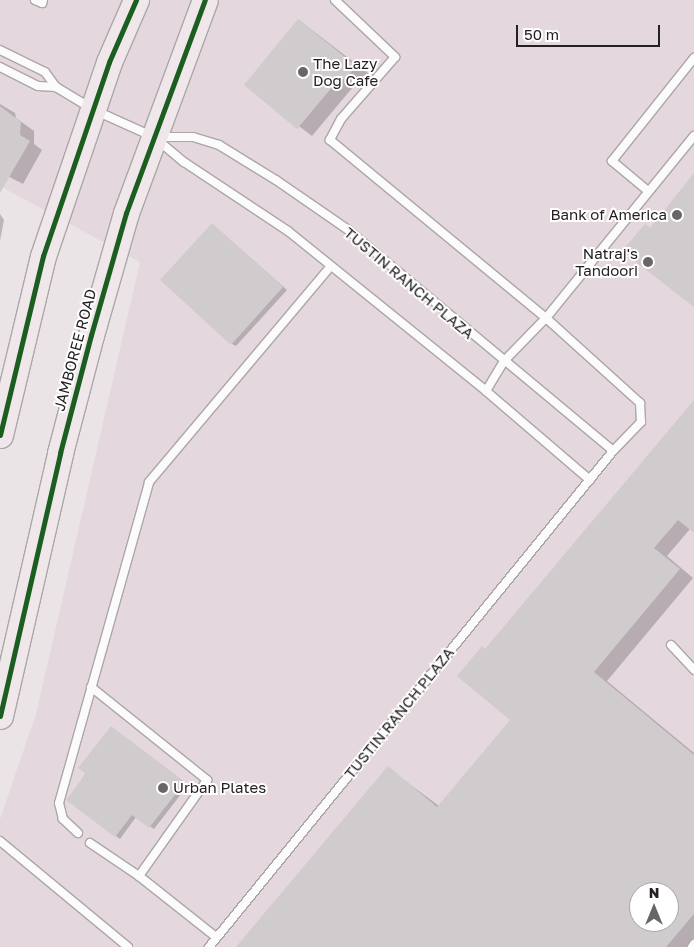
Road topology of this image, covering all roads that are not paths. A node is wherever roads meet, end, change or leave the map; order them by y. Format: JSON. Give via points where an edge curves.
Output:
{"nodes":[{"id":1,"x":36,"y":0,"type":"edge"},
{"id":2,"x":43,"y":0,"type":"edge"},
{"id":3,"x":136,"y":0,"type":"edge"},
{"id":4,"x":205,"y":0,"type":"edge"},
{"id":5,"x":335,"y":0,"type":"edge"},
{"id":6,"x":0,"y":50,"type":"edge"},
{"id":7,"x":694,"y":58,"type":"edge"},
{"id":8,"x":0,"y":67,"type":"edge"},
{"id":9,"x":56,"y":87,"type":"junction"},
{"id":10,"x":94,"y":110,"type":"junction"},
{"id":11,"x":694,"y":136,"type":"edge"},
{"id":12,"x":154,"y":137,"type":"junction"},
{"id":13,"x":648,"y":191,"type":"junction"},
{"id":14,"x":330,"y":267,"type":"junction"},
{"id":15,"x":546,"y":318,"type":"junction"},
{"id":16,"x":504,"y":361,"type":"junction"},
{"id":17,"x":486,"y":390,"type":"junction"},
{"id":18,"x":0,"y":435,"type":"edge"},
{"id":19,"x":613,"y":451,"type":"junction"},
{"id":20,"x":590,"y":480,"type":"junction"},
{"id":21,"x":671,"y":645,"type":"dead end"},
{"id":22,"x":694,"y":670,"type":"edge"},
{"id":23,"x":91,"y":687,"type":"junction"},
{"id":24,"x":0,"y":716,"type":"edge"},
{"id":25,"x":78,"y":833,"type":"dead end"},
{"id":26,"x":0,"y":841,"type":"edge"},
{"id":27,"x":90,"y":843,"type":"dead end"},
{"id":28,"x":139,"y":876,"type":"junction"},
{"id":29,"x":216,"y":937,"type":"junction"},
{"id":30,"x":694,"y":944,"type":"edge"},
{"id":31,"x":128,"y":947,"type":"edge"},
{"id":32,"x":208,"y":947,"type":"edge"},
{"id":33,"x":692,"y":947,"type":"edge"}],
"edges":[{"from":1,"to":2,"type":"lane","via":[[42,3]]},
{"from":3,"to":10,"type":"main road"},
{"from":4,"to":12,"type":"main road","name":"JAMBOREE ROAD"},
{"from":5,"to":15,"type":"lane","via":[[395,57],[341,119],[330,140]]},
{"from":6,"to":9,"type":"lane","name":"TUSTIN RANCH PLAZA","via":[[46,72]]},
{"from":7,"to":13,"type":"lane","via":[[612,161]]},
{"from":8,"to":9,"type":"lane","name":"TUSTIN RANCH PLAZA","via":[[38,86]]},
{"from":9,"to":10,"type":"lane","name":"TUSTIN RANCH PLAZA"},
{"from":10,"to":12,"type":"lane","name":"TUSTIN RANCH PLAZA"},
{"from":10,"to":18,"type":"main road","via":[[43,256]]},
{"from":11,"to":13,"type":"lane"},
{"from":12,"to":14,"type":"lane","name":"TUSTIN RANCH PLAZA","via":[[184,162],[288,231]]},
{"from":12,"to":16,"type":"lane","name":"TUSTIN RANCH PLAZA","via":[[193,137],[219,145],[276,180],[347,229]]},
{"from":12,"to":24,"type":"main road","name":"JAMBOREE ROAD","via":[[126,213],[84,364]]},
{"from":13,"to":15,"type":"lane"},
{"from":14,"to":17,"type":"lane","name":"TUSTIN RANCH PLAZA"},
{"from":14,"to":23,"type":"lane","via":[[149,482]]},
{"from":15,"to":16,"type":"lane"},
{"from":15,"to":19,"type":"lane","via":[[640,403],[641,422]]},
{"from":16,"to":17,"type":"lane"},
{"from":16,"to":19,"type":"lane","name":"TUSTIN RANCH PLAZA"},
{"from":17,"to":20,"type":"lane","name":"TUSTIN RANCH PLAZA"},
{"from":19,"to":20,"type":"lane","name":"TUSTIN RANCH PLAZA"},
{"from":20,"to":29,"type":"lane","name":"TUSTIN RANCH PLAZA"},
{"from":21,"to":22,"type":"lane"},
{"from":23,"to":25,"type":"lane","via":[[59,803],[63,819]]},
{"from":23,"to":28,"type":"lane","via":[[207,780]]},
{"from":26,"to":31,"type":"lane"},
{"from":27,"to":28,"type":"lane"},
{"from":28,"to":29,"type":"lane"},
{"from":29,"to":32,"type":"lane","name":"TUSTIN RANCH PLAZA"},
{"from":30,"to":33,"type":"lane"}]}
